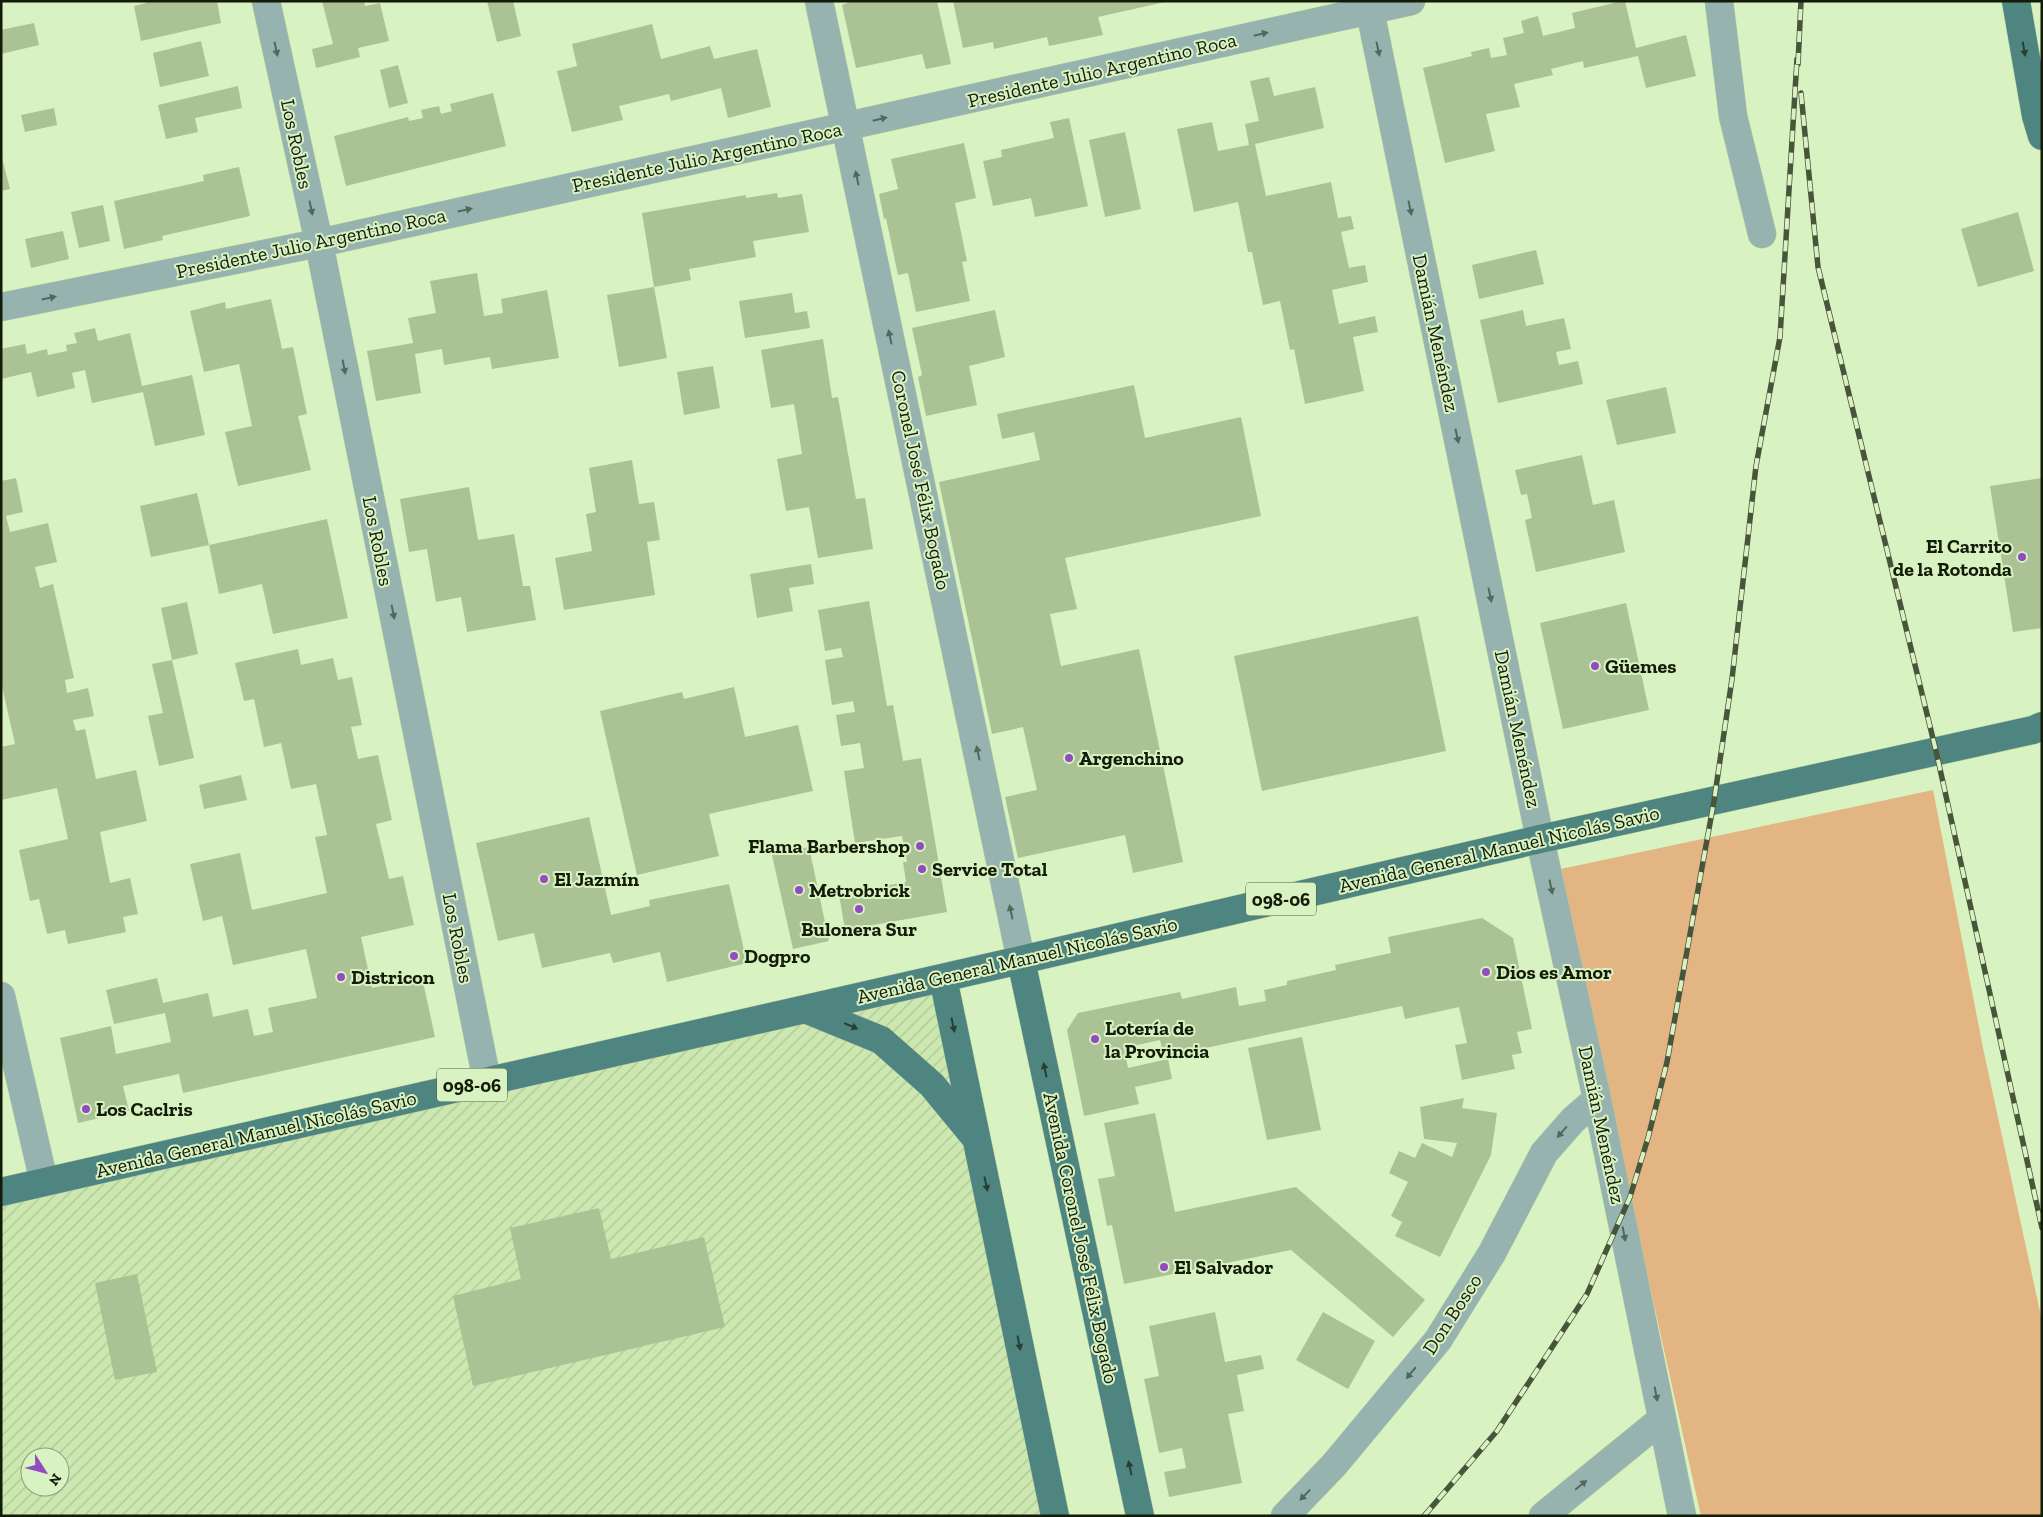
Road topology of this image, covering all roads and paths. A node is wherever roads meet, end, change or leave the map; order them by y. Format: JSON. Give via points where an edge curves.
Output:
{"nodes":[{"id":1,"x":266,"y":1,"type":"edge"},
{"id":2,"x":819,"y":1,"type":"edge"},
{"id":3,"x":1411,"y":1,"type":"edge"},
{"id":4,"x":1719,"y":1,"type":"edge"},
{"id":5,"x":2016,"y":1,"type":"edge"},
{"id":6,"x":1369,"y":6,"type":"edge"},
{"id":7,"x":846,"y":127,"type":"junction"},
{"id":8,"x":2042,"y":136,"type":"edge"},
{"id":9,"x":1762,"y":234,"type":"dead end"},
{"id":10,"x":319,"y":242,"type":"junction"},
{"id":11,"x":1,"y":307,"type":"edge"},
{"id":12,"x":2039,"y":729,"type":"edge"},
{"id":13,"x":1540,"y":839,"type":"junction"},
{"id":14,"x":1021,"y":960,"type":"junction"},
{"id":15,"x":943,"y":978,"type":"junction"},
{"id":16,"x":1,"y":996,"type":"edge"},
{"id":17,"x":806,"y":1009,"type":"junction"},
{"id":18,"x":487,"y":1081,"type":"junction"},
{"id":19,"x":1598,"y":1099,"type":"junction"},
{"id":20,"x":977,"y":1139,"type":"junction"},
{"id":21,"x":44,"y":1182,"type":"junction"},
{"id":22,"x":1,"y":1192,"type":"edge"},
{"id":23,"x":1661,"y":1420,"type":"junction"},
{"id":24,"x":1055,"y":1516,"type":"edge"},
{"id":25,"x":1140,"y":1516,"type":"edge"},
{"id":26,"x":1285,"y":1516,"type":"edge"},
{"id":27,"x":1543,"y":1516,"type":"edge"},
{"id":28,"x":1682,"y":1516,"type":"edge"}],
"edges":[{"from":1,"to":10,"type":"street","name":"Los Robles","one_way":true},
{"from":2,"to":7,"type":"street","name":"Coronel José Félix Bogado"},
{"from":3,"to":6,"type":"street","name":"Presidente Julio Argentino Roca"},
{"from":4,"to":9,"type":"street","via":[[1733,116]]},
{"from":5,"to":8,"type":"main road","one_way":true},
{"from":7,"to":6,"type":"street","name":"Presidente Julio Argentino Roca","one_way":true},
{"from":6,"to":13,"type":"street","name":"Damián Menéndez","one_way":true},
{"from":10,"to":7,"type":"street","name":"Presidente Julio Argentino Roca","one_way":true},
{"from":14,"to":7,"type":"street","name":"Coronel José Félix Bogado","one_way":true},
{"from":11,"to":10,"type":"street","name":"Presidente Julio Argentino Roca","one_way":true},
{"from":10,"to":18,"type":"street","name":"Los Robles","one_way":true},
{"from":12,"to":13,"type":"main road","name":"Avenida General Manuel Nicolás Savio"},
{"from":13,"to":14,"type":"main road","name":"Avenida General Manuel Nicolás Savio","number":"098-06"},
{"from":13,"to":19,"type":"street","name":"Damián Menéndez","one_way":true},
{"from":14,"to":15,"type":"main road","name":"Avenida General Manuel Nicolás Savio"},
{"from":25,"to":14,"type":"main road","name":"Avenida Coronel José Félix Bogado","one_way":true},
{"from":15,"to":17,"type":"main road","name":"Avenida General Manuel Nicolás Savio","number":"098-06"},
{"from":15,"to":20,"type":"main road","one_way":true},
{"from":16,"to":21,"type":"street"},
{"from":17,"to":18,"type":"main road","name":"Avenida General Manuel Nicolás Savio","number":"098-06"},
{"from":17,"to":20,"type":"main road","one_way":true,"via":[[882,1040],[932,1085]]},
{"from":18,"to":21,"type":"main road","name":"Avenida General Manuel Nicolás Savio","number":"098-06"},
{"from":19,"to":23,"type":"street","name":"Damián Menéndez","one_way":true},
{"from":19,"to":26,"type":"street","name":"Don Bosco","one_way":true,"via":[[1573,1120],[1544,1153],[1492,1253],[1438,1340],[1334,1465]]},
{"from":20,"to":24,"type":"main road","one_way":true},
{"from":21,"to":22,"type":"main road","name":"Avenida General Manuel Nicolás Savio","number":"098-06"},
{"from":27,"to":23,"type":"street","one_way":true},
{"from":23,"to":28,"type":"street","name":"Damián Menéndez"}]}
